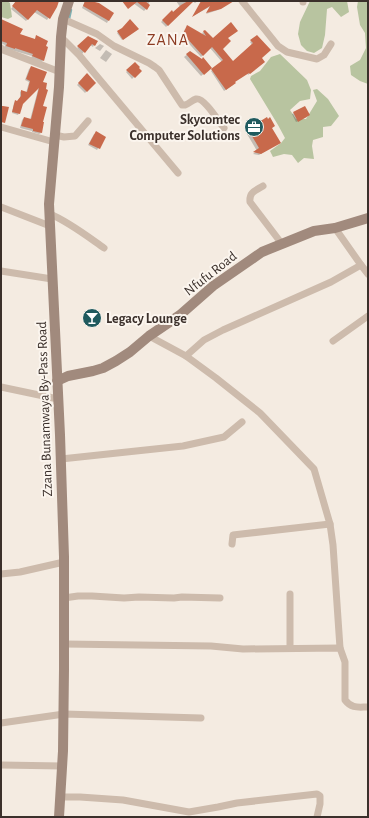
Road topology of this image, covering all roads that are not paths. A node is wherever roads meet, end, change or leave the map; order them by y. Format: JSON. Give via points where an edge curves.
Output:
{"nodes":[{"id":1,"x":69,"y":1,"type":"edge"},
{"id":2,"x":242,"y":1,"type":"edge"},
{"id":3,"x":63,"y":19,"type":"junction"},
{"id":4,"x":61,"y":37,"type":"junction"},
{"id":5,"x":331,"y":44,"type":"dead end"},
{"id":6,"x":1,"y":48,"type":"edge"},
{"id":7,"x":60,"y":72,"type":"junction"},
{"id":8,"x":88,"y":121,"type":"dead end"},
{"id":9,"x":1,"y":127,"type":"edge"},
{"id":10,"x":224,"y":128,"type":"dead end"},
{"id":11,"x":55,"y":139,"type":"junction"},
{"id":12,"x":178,"y":173,"type":"dead end"},
{"id":13,"x":263,"y":186,"type":"dead end"},
{"id":14,"x":1,"y":207,"type":"edge"},
{"id":15,"x":50,"y":214,"type":"junction"},
{"id":16,"x":368,"y":218,"type":"edge"},
{"id":17,"x":50,"y":226,"type":"junction"},
{"id":18,"x":334,"y":228,"type":"junction"},
{"id":19,"x":282,"y":244,"type":"junction"},
{"id":20,"x":104,"y":248,"type":"dead end"},
{"id":21,"x":361,"y":266,"type":"junction"},
{"id":22,"x":1,"y":271,"type":"edge"},
{"id":23,"x":368,"y":274,"type":"edge"},
{"id":24,"x":52,"y":279,"type":"junction"},
{"id":25,"x":368,"y":316,"type":"edge"},
{"id":26,"x":149,"y":336,"type":"junction"},
{"id":27,"x":333,"y":341,"type":"dead end"},
{"id":28,"x":186,"y":356,"type":"junction"},
{"id":29,"x":57,"y":381,"type":"junction"},
{"id":30,"x":1,"y":387,"type":"edge"},
{"id":31,"x":58,"y":399,"type":"junction"},
{"id":32,"x":242,"y":422,"type":"dead end"},
{"id":33,"x":61,"y":459,"type":"junction"},
{"id":34,"x":330,"y":524,"type":"junction"},
{"id":35,"x":232,"y":544,"type":"dead end"},
{"id":36,"x":64,"y":562,"type":"junction"},
{"id":37,"x":1,"y":574,"type":"edge"},
{"id":38,"x":290,"y":594,"type":"dead end"},
{"id":39,"x":64,"y":598,"type":"junction"},
{"id":40,"x":220,"y":598,"type":"dead end"},
{"id":41,"x":64,"y":644,"type":"junction"},
{"id":42,"x":290,"y":648,"type":"junction"},
{"id":43,"x":340,"y":648,"type":"junction"},
{"id":44,"x":368,"y":707,"type":"edge"},
{"id":45,"x":64,"y":714,"type":"junction"},
{"id":46,"x":202,"y":718,"type":"dead end"},
{"id":47,"x":1,"y":724,"type":"edge"},
{"id":48,"x":1,"y":765,"type":"edge"},
{"id":49,"x":62,"y":766,"type":"junction"},
{"id":50,"x":60,"y":797,"type":"junction"},
{"id":51,"x":189,"y":814,"type":"edge"},
{"id":52,"x":59,"y":817,"type":"edge"},
{"id":53,"x":317,"y":817,"type":"edge"}],
"edges":[{"from":1,"to":3,"type":"street","name":"Zzana Bunamwaya By-Pass Road"},
{"from":2,"to":5,"type":"street","via":[[278,46],[286,52],[317,59]]},
{"from":3,"to":4,"type":"street","name":"Zzana Bunamwaya By-Pass Road"},
{"from":3,"to":10,"type":"street","via":[[97,34],[114,46],[149,63],[159,70],[182,105],[196,99],[200,100]]},
{"from":4,"to":7,"type":"street","name":"Zzana Bunamwaya By-Pass Road"},
{"from":4,"to":12,"type":"street"},
{"from":6,"to":7,"type":"street"},
{"from":7,"to":11,"type":"street","name":"Zzana Bunamwaya By-Pass Road"},
{"from":8,"to":11,"type":"street","via":[[75,136]]},
{"from":9,"to":11,"type":"street"},
{"from":11,"to":15,"type":"street","name":"Zzana Bunamwaya By-Pass Road"},
{"from":13,"to":19,"type":"street","via":[[251,193],[250,202]]},
{"from":14,"to":17,"type":"street"},
{"from":15,"to":17,"type":"street","name":"Zzana Bunamwaya By-Pass Road"},
{"from":15,"to":20,"type":"street"},
{"from":16,"to":18,"type":"street","name":"Nfufu Road"},
{"from":17,"to":24,"type":"street","name":"Zzana Bunamwaya By-Pass Road"},
{"from":18,"to":19,"type":"street","name":"Nfufu Road","via":[[314,231]]},
{"from":18,"to":21,"type":"street"},
{"from":19,"to":26,"type":"street","name":"Nfufu Road","via":[[262,252],[236,269],[180,315]]},
{"from":21,"to":23,"type":"street"},
{"from":21,"to":28,"type":"street","via":[[223,330],[204,340]]},
{"from":22,"to":24,"type":"street"},
{"from":24,"to":29,"type":"street","name":"Zzana Bunamwaya By-Pass Road"},
{"from":25,"to":27,"type":"street"},
{"from":26,"to":28,"type":"street"},
{"from":26,"to":29,"type":"street","name":"Nfufu Road","via":[[130,352],[103,368]]},
{"from":28,"to":34,"type":"street","via":[[260,413],[314,469]]},
{"from":29,"to":31,"type":"street","name":"Zzana Bunamwaya By-Pass Road"},
{"from":30,"to":31,"type":"street"},
{"from":31,"to":33,"type":"street","name":"Zzana Bunamwaya By-Pass Road"},
{"from":32,"to":33,"type":"street","via":[[224,437],[190,445]]},
{"from":33,"to":36,"type":"street","name":"Zzana Bunamwaya By-Pass Road"},
{"from":34,"to":35,"type":"street","via":[[233,535]]},
{"from":34,"to":43,"type":"street"},
{"from":36,"to":37,"type":"street"},
{"from":36,"to":39,"type":"street","name":"Zzana Bunamwaya By-Pass Road"},
{"from":38,"to":42,"type":"street"},
{"from":39,"to":40,"type":"street"},
{"from":39,"to":41,"type":"street","name":"Zzana Bunamwaya By-Pass Road"},
{"from":41,"to":42,"type":"street"},
{"from":41,"to":45,"type":"street","name":"Zzana Bunamwaya By-Pass Road"},
{"from":42,"to":43,"type":"street"},
{"from":43,"to":44,"type":"street","via":[[345,662],[345,700],[354,707]]},
{"from":45,"to":46,"type":"street"},
{"from":45,"to":47,"type":"street"},
{"from":45,"to":49,"type":"street","name":"Zzana Bunamwaya By-Pass Road"},
{"from":48,"to":49,"type":"street"},
{"from":49,"to":50,"type":"street","name":"Zzana Bunamwaya By-Pass Road"},
{"from":50,"to":51,"type":"street","via":[[123,800]]},
{"from":50,"to":52,"type":"street","name":"Zzana Bunamwaya By-Pass Road"},
{"from":51,"to":53,"type":"street","via":[[237,803],[317,794],[320,796]]}]}
